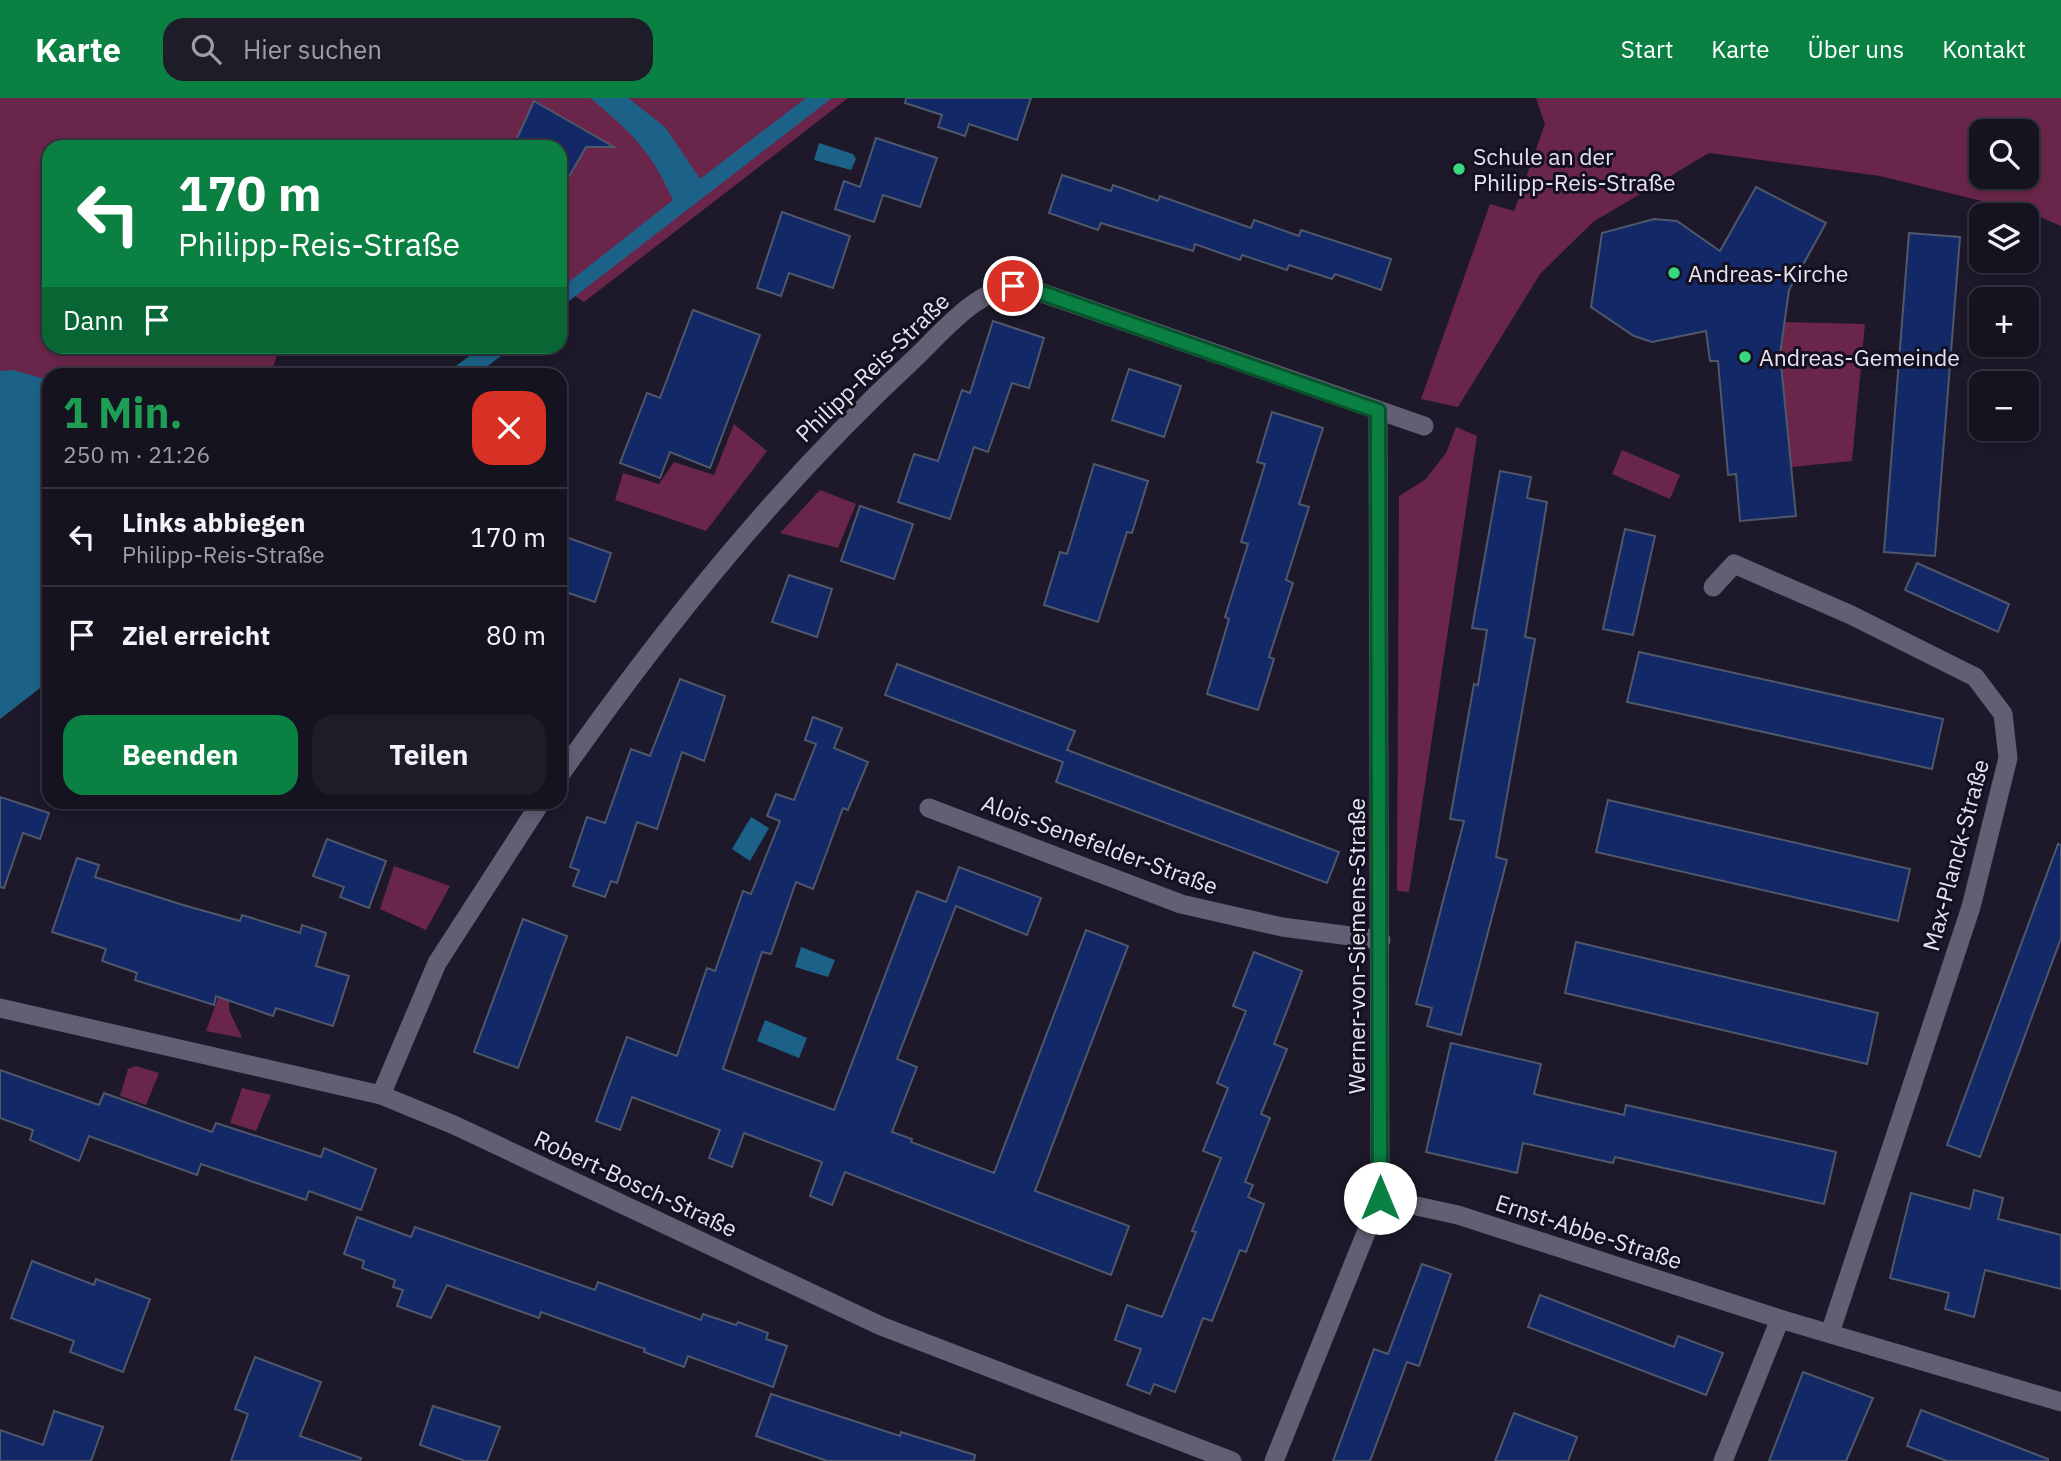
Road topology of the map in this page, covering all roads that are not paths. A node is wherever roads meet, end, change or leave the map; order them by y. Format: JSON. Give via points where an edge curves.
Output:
{"nodes":[{"id":1,"x":1378,"y":411,"type":"junction"},
{"id":2,"x":1424,"y":426,"type":"dead end"},
{"id":3,"x":1713,"y":587,"type":"dead end"},
{"id":4,"x":567,"y":765,"type":"edge"},
{"id":5,"x":929,"y":808,"type":"dead end"},
{"id":6,"x":536,"y":809,"type":"edge"},
{"id":7,"x":1381,"y":940,"type":"junction"},
{"id":8,"x":0,"y":1008,"type":"edge"},
{"id":9,"x":381,"y":1096,"type":"junction"},
{"id":10,"x":1380,"y":1198,"type":"junction"},
{"id":11,"x":1780,"y":1319,"type":"junction"},
{"id":12,"x":1830,"y":1333,"type":"junction"},
{"id":13,"x":2061,"y":1402,"type":"edge"},
{"id":14,"x":1232,"y":1461,"type":"edge"},
{"id":15,"x":1274,"y":1461,"type":"edge"},
{"id":16,"x":1723,"y":1461,"type":"edge"}],
"edges":[{"from":1,"to":2,"type":"street","name":"Philipp-Reis-Straße"},
{"from":1,"to":4,"type":"street","name":"Philipp-Reis-Straße","via":[[1025,287],[1001,288],[971,305],[836,432],[661,636]]},
{"from":1,"to":7,"type":"street","name":"Werner-von-Siemens-Straße"},
{"from":3,"to":12,"type":"street","name":"Max-Planck-Straße","via":[[1734,564],[1851,615],[1975,677],[2003,714],[2008,758],[1971,907]]},
{"from":5,"to":7,"type":"street","name":"Alois-Senefelder-Straße","via":[[1181,904],[1282,927]]},
{"from":6,"to":9,"type":"street","via":[[437,963]]},
{"from":7,"to":10,"type":"street","name":"Werner-von-Siemens-Straße"},
{"from":8,"to":9,"type":"street","name":"Robert-Bosch-Straße"},
{"from":9,"to":14,"type":"street","name":"Robert-Bosch-Straße","via":[[454,1125],[881,1326]]},
{"from":10,"to":11,"type":"street","name":"Ernst-Abbe-Straße","via":[[1458,1215]]},
{"from":10,"to":15,"type":"street","name":"Werner-von-Siemens-Straße"},
{"from":11,"to":12,"type":"street","name":"Ernst-Abbe-Straße"},
{"from":11,"to":16,"type":"street"},
{"from":12,"to":13,"type":"street","name":"Ernst-Abbe-Straße"}]}
